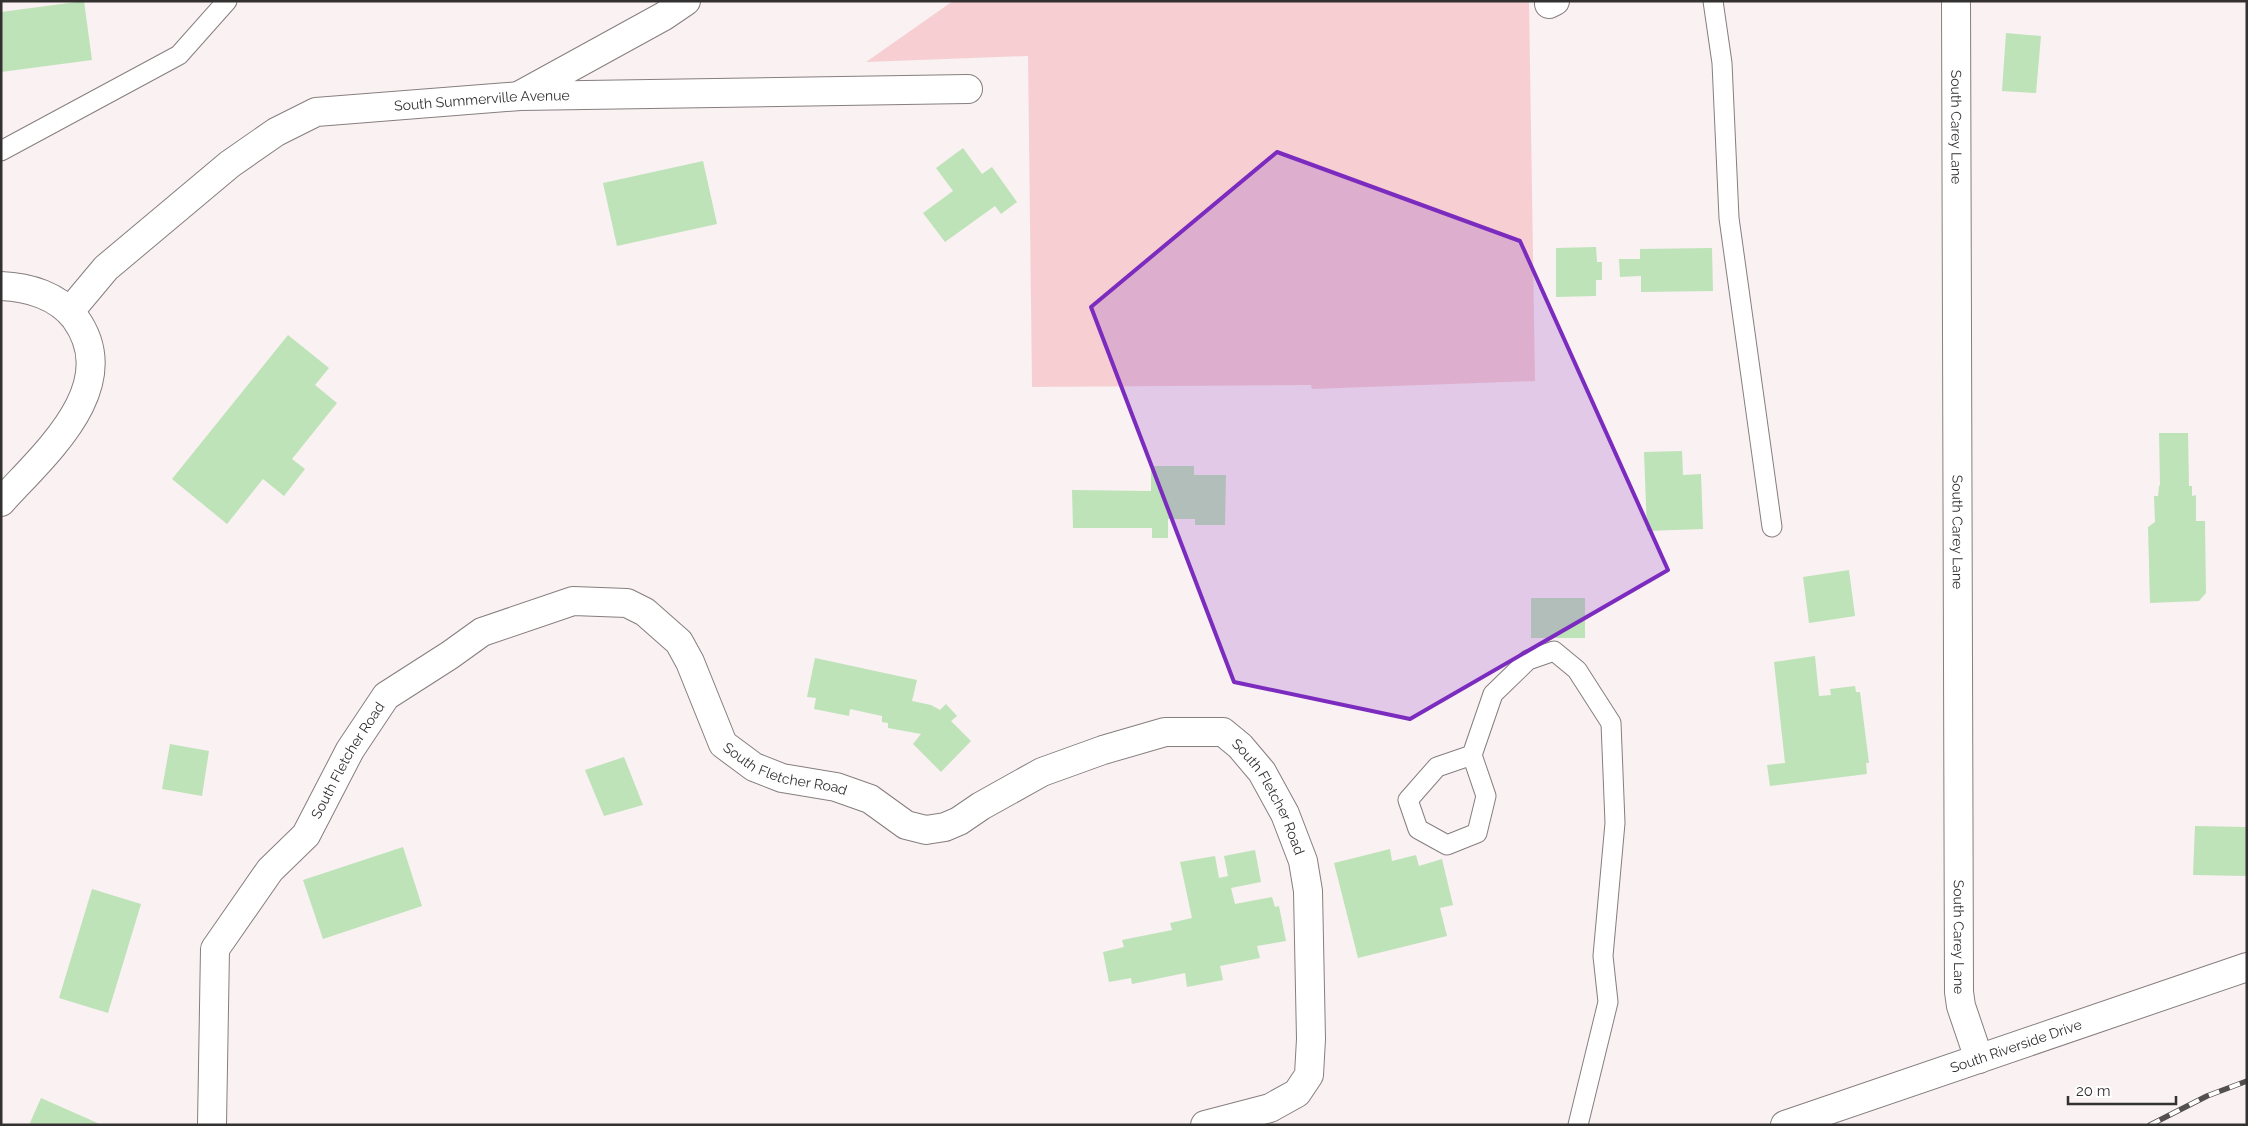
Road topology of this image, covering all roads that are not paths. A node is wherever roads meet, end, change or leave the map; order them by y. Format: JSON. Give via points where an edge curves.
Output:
{"nodes":[{"id":1,"x":227,"y":1,"type":"edge"},
{"id":2,"x":686,"y":1,"type":"edge"},
{"id":3,"x":1713,"y":1,"type":"edge"},
{"id":4,"x":1956,"y":1,"type":"edge"},
{"id":5,"x":968,"y":89,"type":"dead end"},
{"id":6,"x":520,"y":96,"type":"junction"},
{"id":7,"x":1,"y":151,"type":"edge"},
{"id":8,"x":1,"y":286,"type":"edge"},
{"id":9,"x":70,"y":311,"type":"junction"},
{"id":10,"x":1,"y":502,"type":"edge"},
{"id":11,"x":1772,"y":527,"type":"dead end"},
{"id":12,"x":1472,"y":755,"type":"junction"},
{"id":13,"x":2247,"y":967,"type":"edge"},
{"id":14,"x":1979,"y":1059,"type":"junction"},
{"id":15,"x":212,"y":1125,"type":"edge"},
{"id":16,"x":1205,"y":1125,"type":"edge"},
{"id":17,"x":1578,"y":1125,"type":"edge"},
{"id":18,"x":1785,"y":1125,"type":"edge"}],
"edges":[{"from":1,"to":7,"type":"lane","via":[[179,56]]},
{"from":2,"to":6,"type":"street"},
{"from":3,"to":11,"type":"lane","via":[[1722,62],[1729,218]]},
{"from":4,"to":14,"type":"street","name":"South Carey Lane","via":[[1959,992]]},
{"from":5,"to":6,"type":"street","name":"South Summerville Avenue"},
{"from":6,"to":9,"type":"street","name":"South Summerville Avenue","via":[[316,112],[276,132],[230,164],[106,268]]},
{"from":8,"to":9,"type":"street","via":[[49,296]]},
{"from":9,"to":10,"type":"street","via":[[86,340],[90,372],[86,391],[70,424]]},
{"from":12,"to":12,"type":"lane","via":[[1437,767],[1408,800],[1418,829],[1447,845],[1477,833],[1486,796]]},
{"from":12,"to":17,"type":"lane","via":[[1493,694],[1528,660],[1554,651],[1577,670],[1611,723],[1615,823],[1602,956],[1608,1002]]},
{"from":13,"to":14,"type":"street","name":"South Riverside Drive"},
{"from":14,"to":18,"type":"street","name":"South Riverside Drive"},
{"from":15,"to":16,"type":"street","name":"South Fletcher Road","via":[[215,948],[270,870],[306,835],[350,750],[386,696],[482,632],[573,601],[627,604],[645,612],[678,642],[690,662],[723,744],[754,768],[782,778],[836,787],[870,800],[906,825],[926,830],[959,821],[1042,772],[1165,732],[1223,732],[1240,746],[1262,772],[1285,814],[1303,862],[1308,891],[1309,1075],[1296,1093],[1270,1108]]}]}
